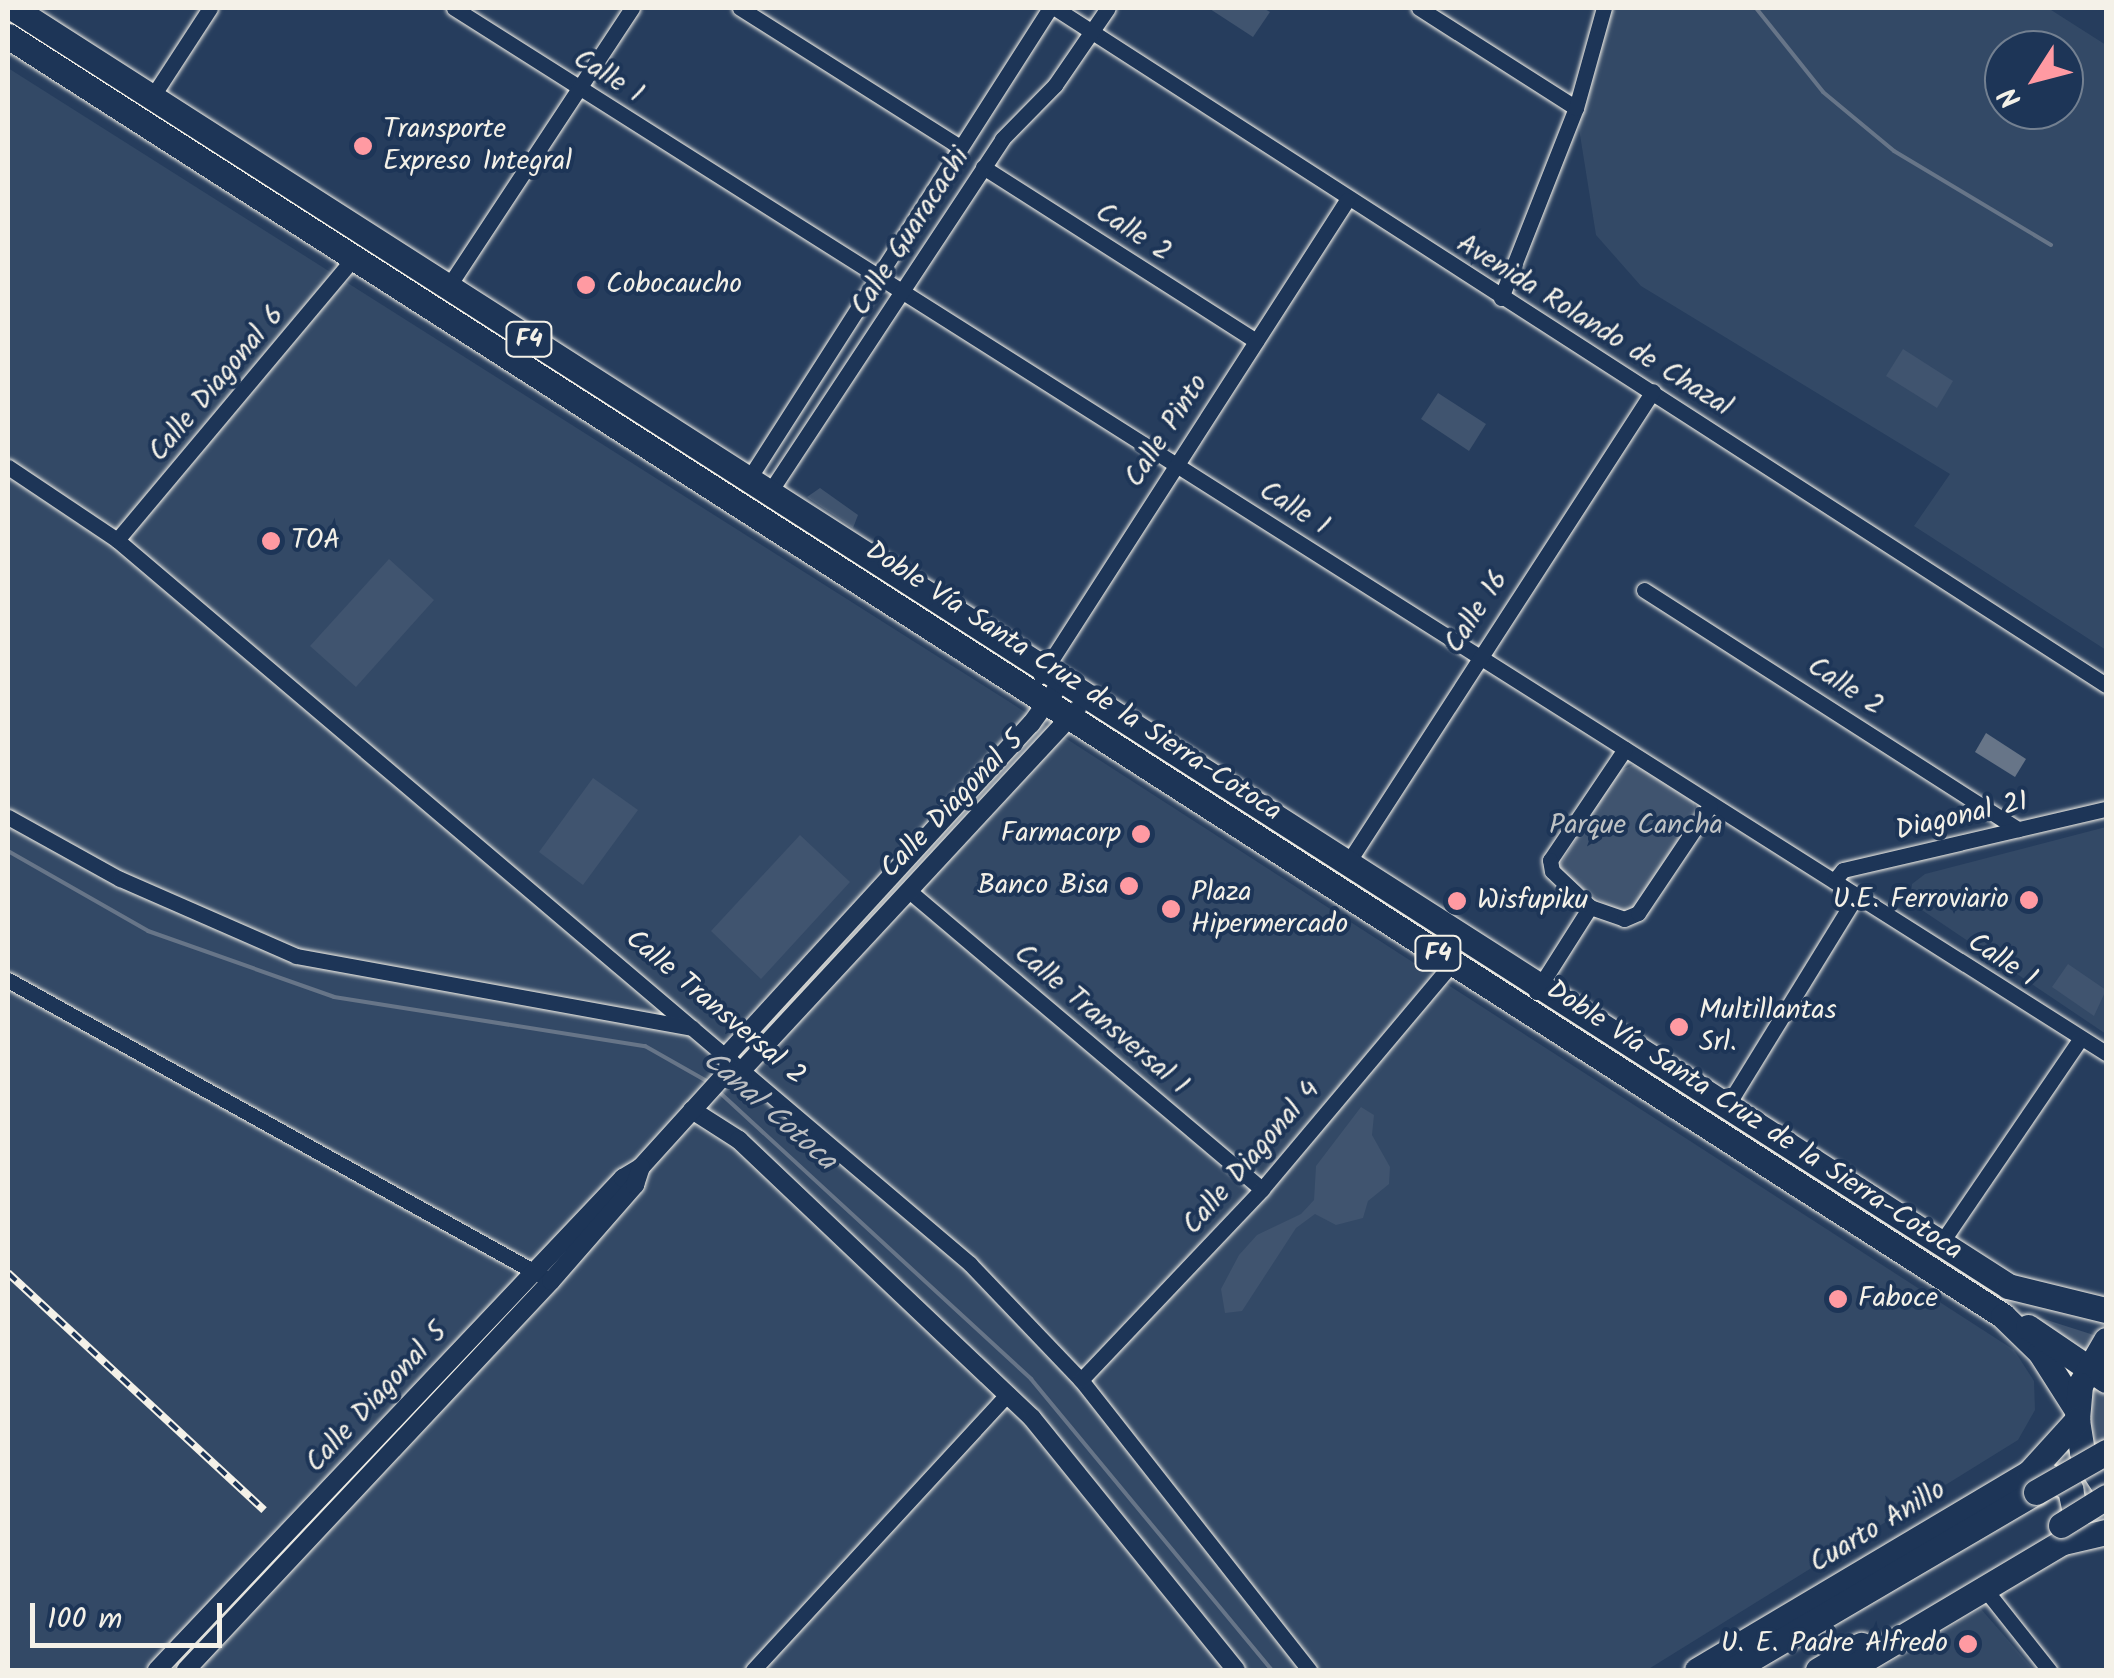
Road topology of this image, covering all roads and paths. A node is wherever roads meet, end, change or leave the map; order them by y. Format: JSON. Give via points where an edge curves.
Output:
{"nodes":[{"id":1,"x":12,"y":8,"type":"edge"},
{"id":2,"x":210,"y":8,"type":"edge"},
{"id":3,"x":454,"y":8,"type":"edge"},
{"id":4,"x":632,"y":8,"type":"edge"},
{"id":5,"x":740,"y":8,"type":"edge"},
{"id":6,"x":1053,"y":8,"type":"edge"},
{"id":7,"x":1108,"y":8,"type":"edge"},
{"id":8,"x":1419,"y":8,"type":"edge"},
{"id":9,"x":1604,"y":8,"type":"edge"},
{"id":10,"x":1093,"y":31,"type":"junction"},
{"id":11,"x":8,"y":36,"type":"edge"},
{"id":12,"x":580,"y":90,"type":"junction"},
{"id":13,"x":152,"y":97,"type":"junction"},
{"id":14,"x":1576,"y":108,"type":"junction"},
{"id":15,"x":958,"y":146,"type":"junction"},
{"id":16,"x":983,"y":167,"type":"junction"},
{"id":17,"x":1347,"y":200,"type":"junction"},
{"id":18,"x":354,"y":258,"type":"junction"},
{"id":19,"x":878,"y":274,"type":"junction"},
{"id":20,"x":448,"y":287,"type":"junction"},
{"id":21,"x":904,"y":290,"type":"junction"},
{"id":22,"x":1501,"y":298,"type":"junction"},
{"id":23,"x":1256,"y":341,"type":"junction"},
{"id":24,"x":1653,"y":391,"type":"junction"},
{"id":25,"x":1174,"y":463,"type":"junction"},
{"id":26,"x":8,"y":467,"type":"edge"},
{"id":27,"x":759,"y":486,"type":"junction"},
{"id":28,"x":117,"y":540,"type":"junction"},
{"id":29,"x":1644,"y":590,"type":"dead end"},
{"id":30,"x":1478,"y":655,"type":"junction"},
{"id":31,"x":2106,"y":685,"type":"edge"},
{"id":32,"x":1047,"y":686,"type":"junction"},
{"id":33,"x":1079,"y":707,"type":"junction"},
{"id":34,"x":1625,"y":749,"type":"junction"},
{"id":35,"x":1710,"y":806,"type":"junction"},
{"id":36,"x":2106,"y":809,"type":"edge"},
{"id":37,"x":8,"y":817,"type":"edge"},
{"id":38,"x":2018,"y":829,"type":"junction"},
{"id":39,"x":1348,"y":864,"type":"junction"},
{"id":40,"x":1834,"y":882,"type":"junction"},
{"id":41,"x":908,"y":890,"type":"junction"},
{"id":42,"x":1856,"y":896,"type":"junction"},
{"id":43,"x":1590,"y":907,"type":"junction"},
{"id":44,"x":1452,"y":963,"type":"junction"},
{"id":45,"x":8,"y":980,"type":"edge"},
{"id":46,"x":1540,"y":987,"type":"junction"},
{"id":47,"x":1526,"y":1010,"type":"junction"},
{"id":48,"x":697,"y":1028,"type":"junction"},
{"id":49,"x":2079,"y":1041,"type":"junction"},
{"id":50,"x":2106,"y":1053,"type":"edge"},
{"id":51,"x":731,"y":1066,"type":"junction"},
{"id":52,"x":698,"y":1103,"type":"junction"},
{"id":53,"x":1727,"y":1106,"type":"junction"},
{"id":54,"x":641,"y":1168,"type":"junction"},
{"id":55,"x":1262,"y":1190,"type":"junction"},
{"id":56,"x":1942,"y":1244,"type":"junction"},
{"id":57,"x":534,"y":1269,"type":"junction"},
{"id":58,"x":552,"y":1281,"type":"junction"},
{"id":59,"x":2008,"y":1286,"type":"junction"},
{"id":60,"x":2106,"y":1310,"type":"edge"},
{"id":61,"x":2003,"y":1316,"type":"junction"},
{"id":62,"x":2106,"y":1336,"type":"edge"},
{"id":63,"x":2097,"y":1373,"type":"edge"},
{"id":64,"x":450,"y":1377,"type":"junction"},
{"id":65,"x":1081,"y":1380,"type":"junction"},
{"id":66,"x":1008,"y":1394,"type":"junction"},
{"id":67,"x":2077,"y":1415,"type":"junction"},
{"id":68,"x":386,"y":1444,"type":"junction"},
{"id":69,"x":2106,"y":1452,"type":"edge"},
{"id":70,"x":2033,"y":1483,"type":"junction"},
{"id":71,"x":2106,"y":1488,"type":"edge"},
{"id":72,"x":2106,"y":1497,"type":"edge"},
{"id":73,"x":2106,"y":1532,"type":"edge"},
{"id":74,"x":2062,"y":1533,"type":"junction"},
{"id":75,"x":1984,"y":1588,"type":"junction"},
{"id":76,"x":157,"y":1670,"type":"edge"},
{"id":77,"x":186,"y":1670,"type":"edge"},
{"id":78,"x":753,"y":1670,"type":"edge"},
{"id":79,"x":1236,"y":1670,"type":"edge"},
{"id":80,"x":1309,"y":1670,"type":"edge"},
{"id":81,"x":1697,"y":1670,"type":"edge"},
{"id":82,"x":1732,"y":1670,"type":"edge"},
{"id":83,"x":1818,"y":1670,"type":"edge"},
{"id":84,"x":1847,"y":1670,"type":"edge"},
{"id":85,"x":2049,"y":1670,"type":"edge"}],
"edges":[{"from":1,"to":13,"type":"highway","name":"Doble Vía Santa Cruz de la Sierra-Cotoca","number":"F4"},
{"from":2,"to":13,"type":"street"},
{"from":3,"to":12,"type":"street","name":"Calle 1"},
{"from":4,"to":12,"type":"street"},
{"from":5,"to":15,"type":"street"},
{"from":6,"to":10,"type":"street","name":"Avenida Rolando de Chazal"},
{"from":6,"to":15,"type":"street","name":"Calle Guaracachi"},
{"from":7,"to":10,"type":"street","name":"Calle Guaracachi"},
{"from":8,"to":14,"type":"street"},
{"from":9,"to":14,"type":"street"},
{"from":10,"to":16,"type":"street","name":"Calle Guaracachi"},
{"from":10,"to":17,"type":"street","name":"Avenida Rolando de Chazal"},
{"from":11,"to":18,"type":"highway","name":"Doble Vía Santa Cruz de la Sierra-Cotoca","number":"F4"},
{"from":12,"to":19,"type":"street","name":"Calle 1"},
{"from":12,"to":20,"type":"street"},
{"from":13,"to":20,"type":"highway","name":"Doble Vía Santa Cruz de la Sierra-Cotoca","number":"F4"},
{"from":14,"to":22,"type":"street"},
{"from":15,"to":19,"type":"street","name":"Calle Guaracachi"},
{"from":16,"to":21,"type":"street","name":"Calle Guaracachi"},
{"from":16,"to":23,"type":"street","name":"Calle 2"},
{"from":17,"to":22,"type":"street","name":"Avenida Rolando de Chazal"},
{"from":17,"to":23,"type":"street","name":"Calle Pinto"},
{"from":18,"to":28,"type":"street","name":"Calle Diagonal 6"},
{"from":18,"to":32,"type":"highway","name":"Doble Vía Santa Cruz de la Sierra-Cotoca","number":"F4"},
{"from":19,"to":21,"type":"street","name":"Calle 1"},
{"from":19,"to":27,"type":"street","name":"Calle Guaracachi"},
{"from":20,"to":27,"type":"highway","name":"Doble Vía Santa Cruz de la Sierra-Cotoca","number":"F4"},
{"from":21,"to":25,"type":"street","name":"Calle 1"},
{"from":21,"to":27,"type":"street","name":"Calle Guaracachi"},
{"from":22,"to":24,"type":"street","name":"Avenida Rolando de Chazal"},
{"from":23,"to":25,"type":"street","name":"Calle Pinto"},
{"from":24,"to":30,"type":"street","name":"Calle 16"},
{"from":24,"to":31,"type":"street","name":"Avenida Rolando de Chazal"},
{"from":25,"to":30,"type":"street","name":"Calle 1"},
{"from":25,"to":32,"type":"street","name":"Calle Pinto"},
{"from":26,"to":28,"type":"street","name":"Calle Transversal 2"},
{"from":27,"to":32,"type":"highway","name":"Doble Vía Santa Cruz de la Sierra-Cotoca","number":"F4"},
{"from":28,"to":48,"type":"street","name":"Calle Transversal 2"},
{"from":29,"to":38,"type":"street","name":"Calle 2"},
{"from":30,"to":34,"type":"street","name":"Calle 1"},
{"from":30,"to":39,"type":"street","name":"Calle 16"},
{"from":32,"to":33,"type":"highway","name":"Doble Vía Santa Cruz de la Sierra-Cotoca","number":"F4"},
{"from":32,"to":51,"type":"street","name":"Calle Diagonal 5"},
{"from":33,"to":39,"type":"highway","name":"Doble Vía Santa Cruz de la Sierra-Cotoca","number":"F4"},
{"from":33,"to":41,"type":"street","name":"Calle Diagonal 5"},
{"from":33,"to":44,"type":"highway","name":"Doble Vía Santa Cruz de la Sierra-Cotoca","number":"F4"},
{"from":34,"to":35,"type":"street","name":"Calle 1"},
{"from":34,"to":43,"type":"street","via":[[1550,860],[1552,871]]},
{"from":35,"to":40,"type":"street","name":"Calle 1"},
{"from":35,"to":43,"type":"street","via":[[1638,914],[1624,920]]},
{"from":36,"to":38,"type":"street","name":"Diagonal 21"},
{"from":37,"to":48,"type":"street","via":[[120,879],[296,956]]},
{"from":38,"to":40,"type":"street","name":"Diagonal 21","via":[[1843,870]]},
{"from":39,"to":46,"type":"highway","name":"Doble Vía Santa Cruz de la Sierra-Cotoca","number":"F4"},
{"from":40,"to":42,"type":"street","name":"Calle 1"},
{"from":41,"to":51,"type":"street","name":"Calle Diagonal 5"},
{"from":41,"to":55,"type":"street","name":"Calle Transversal 1"},
{"from":42,"to":49,"type":"street","name":"Calle 1"},
{"from":42,"to":53,"type":"street"},
{"from":43,"to":46,"type":"street"},
{"from":44,"to":47,"type":"highway","name":"Doble Vía Santa Cruz de la Sierra-Cotoca","number":"F4"},
{"from":44,"to":55,"type":"street","name":"Calle Diagonal 4"},
{"from":45,"to":57,"type":"street"},
{"from":46,"to":47,"type":"street"},
{"from":46,"to":53,"type":"highway","name":"Doble Vía Santa Cruz de la Sierra-Cotoca","number":"F4"},
{"from":47,"to":61,"type":"highway","name":"Doble Vía Santa Cruz de la Sierra-Cotoca","number":"F4"},
{"from":48,"to":51,"type":"street","name":"Calle Transversal 2"},
{"from":49,"to":50,"type":"street","name":"Calle 1"},
{"from":49,"to":56,"type":"street"},
{"from":51,"to":52,"type":"street","name":"Calle Diagonal 5"},
{"from":51,"to":65,"type":"street","name":"Calle Transversal 2","via":[[970,1264]]},
{"from":52,"to":54,"type":"street","name":"Calle Diagonal 5"},
{"from":52,"to":66,"type":"street"},
{"from":53,"to":56,"type":"highway","name":"Doble Vía Santa Cruz de la Sierra-Cotoca","number":"F4"},
{"from":54,"to":57,"type":"street","name":"Calle Diagonal 5","via":[[623,1178]]},
{"from":54,"to":58,"type":"street","name":"Calle Diagonal 5","via":[[635,1185]]},
{"from":55,"to":65,"type":"street","name":"Calle Diagonal 4"},
{"from":56,"to":59,"type":"highway","name":"Doble Vía Santa Cruz de la Sierra-Cotoca","number":"F4"},
{"from":57,"to":58,"type":"street"},
{"from":57,"to":64,"type":"street","name":"Calle Diagonal 5"},
{"from":58,"to":64,"type":"street","name":"Calle Diagonal 5"},
{"from":59,"to":60,"type":"highway","name":"Doble Vía Santa Cruz de la Sierra-Cotoca","number":"F4"},
{"from":59,"to":62,"type":"highway","via":[[2042,1310]]},
{"from":61,"to":63,"type":"highway","via":[[2037,1330]]},
{"from":61,"to":67,"type":"highway","name":"Doble Vía Santa Cruz de la Sierra-Cotoca","number":"F4","via":[[2040,1352]]},
{"from":62,"to":63,"type":"highway"},
{"from":63,"to":67,"type":"highway"},
{"from":64,"to":68,"type":"street","name":"Calle Diagonal 5"},
{"from":65,"to":80,"type":"street","name":"Calle Transversal 2"},
{"from":66,"to":78,"type":"street"},
{"from":66,"to":79,"type":"street"},
{"from":67,"to":70,"type":"highway","name":"Cuarto Anillo"},
{"from":67,"to":71,"type":"highway","number":"F4","via":[[2082,1452]]},
{"from":68,"to":76,"type":"street","name":"Calle Diagonal 5"},
{"from":68,"to":77,"type":"street","name":"Calle Diagonal 5"},
{"from":69,"to":70,"type":"highway","bridge":true},
{"from":70,"to":74,"type":"highway","via":[[2052,1474],[2070,1489],[2074,1512]]},
{"from":70,"to":81,"type":"highway","name":"Cuarto Anillo"},
{"from":70,"to":82,"type":"highway"},
{"from":72,"to":74,"type":"highway","bridge":true},
{"from":73,"to":74,"type":"highway"},
{"from":74,"to":75,"type":"highway"},
{"from":74,"to":83,"type":"highway"},
{"from":75,"to":84,"type":"highway"},
{"from":75,"to":85,"type":"street"}]}
